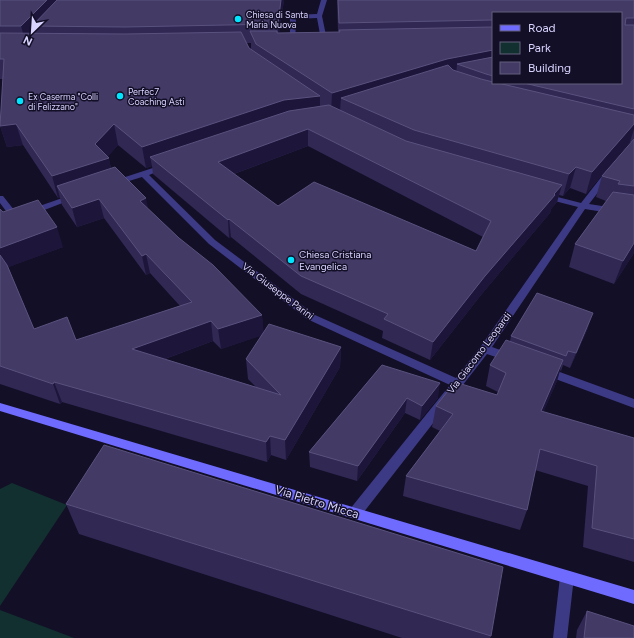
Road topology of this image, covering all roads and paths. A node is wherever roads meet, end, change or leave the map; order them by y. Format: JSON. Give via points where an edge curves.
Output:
{"nodes":[{"id":1,"x":324,"y":0,"type":"edge"},
{"id":2,"x":319,"y":16,"type":"junction"},
{"id":3,"x":332,"y":45,"type":"edge"},
{"id":4,"x":284,"y":46,"type":"edge"},
{"id":5,"x":172,"y":164,"type":"edge"},
{"id":6,"x":615,"y":166,"type":"edge"},
{"id":7,"x":144,"y":174,"type":"junction"},
{"id":8,"x":106,"y":187,"type":"edge"},
{"id":9,"x":83,"y":194,"type":"edge"},
{"id":10,"x":537,"y":194,"type":"edge"},
{"id":11,"x":0,"y":198,"type":"edge"},
{"id":12,"x":583,"y":206,"type":"junction"},
{"id":13,"x":634,"y":214,"type":"edge"},
{"id":14,"x":485,"y":349,"type":"junction"},
{"id":15,"x":521,"y":362,"type":"edge"},
{"id":16,"x":535,"y":367,"type":"edge"},
{"id":17,"x":456,"y":383,"type":"junction"},
{"id":18,"x":634,"y":404,"type":"edge"},
{"id":19,"x":0,"y":407,"type":"edge"},
{"id":20,"x":355,"y":513,"type":"junction"},
{"id":21,"x":567,"y":577,"type":"junction"},
{"id":22,"x":634,"y":597,"type":"edge"},
{"id":23,"x":560,"y":638,"type":"edge"}],
"edges":[{"from":1,"to":2,"type":"street"},
{"from":2,"to":3,"type":"street","via":[[321,46]]},
{"from":2,"to":4,"type":"street","via":[[293,16],[295,46]]},
{"from":5,"to":7,"type":"street"},
{"from":6,"to":12,"type":"street","name":"Via Giacomo Leopardi"},
{"from":7,"to":8,"type":"street"},
{"from":7,"to":17,"type":"street","name":"Via Giuseppe Parini","via":[[212,242],[311,317]]},
{"from":9,"to":11,"type":"street","via":[[11,218]]},
{"from":10,"to":12,"type":"street"},
{"from":12,"to":13,"type":"street"},
{"from":12,"to":14,"type":"street","name":"Via Giacomo Leopardi"},
{"from":14,"to":15,"type":"street"},
{"from":14,"to":17,"type":"street","name":"Via Giacomo Leopardi"},
{"from":16,"to":18,"type":"street"},
{"from":17,"to":20,"type":"street","name":"Via Giacomo Leopardi"},
{"from":19,"to":20,"type":"street","name":"Via Pietro Micca"},
{"from":20,"to":21,"type":"street","name":"Via Pietro Micca"},
{"from":21,"to":22,"type":"street","name":"Via Pietro Micca"},
{"from":21,"to":23,"type":"street"}]}
